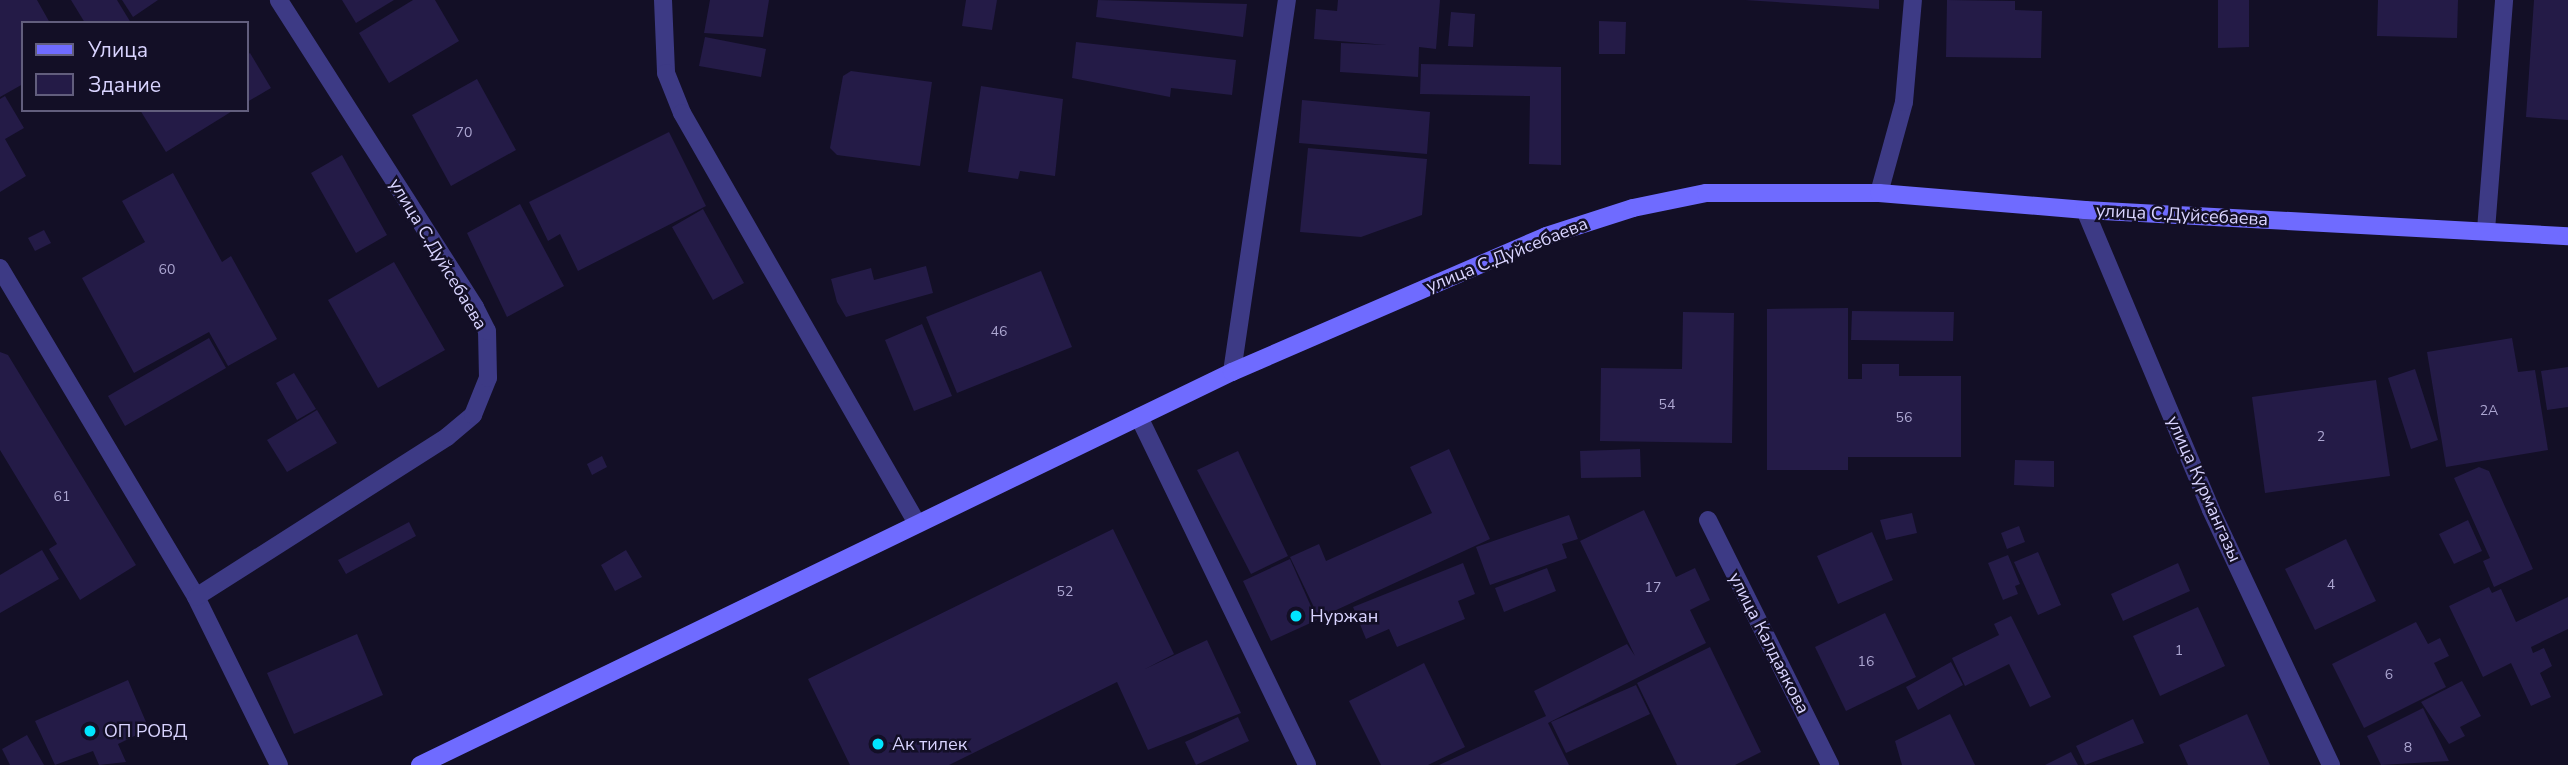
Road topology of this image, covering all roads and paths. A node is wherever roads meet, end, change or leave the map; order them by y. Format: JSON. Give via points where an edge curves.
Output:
{"nodes":[{"id":1,"x":279,"y":0,"type":"edge"},
{"id":2,"x":663,"y":0,"type":"edge"},
{"id":3,"x":1287,"y":0,"type":"edge"},
{"id":4,"x":1913,"y":0,"type":"edge"},
{"id":5,"x":2504,"y":0,"type":"edge"},
{"id":6,"x":1880,"y":192,"type":"junction"},
{"id":7,"x":2085,"y":210,"type":"junction"},
{"id":8,"x":2486,"y":230,"type":"junction"},
{"id":9,"x":2568,"y":236,"type":"edge"},
{"id":10,"x":0,"y":268,"type":"edge"},
{"id":11,"x":1232,"y":372,"type":"junction"},
{"id":12,"x":1139,"y":417,"type":"junction"},
{"id":13,"x":1708,"y":520,"type":"dead end"},
{"id":14,"x":916,"y":521,"type":"junction"},
{"id":15,"x":196,"y":597,"type":"junction"},
{"id":16,"x":279,"y":765,"type":"edge"},
{"id":17,"x":420,"y":765,"type":"edge"},
{"id":18,"x":1307,"y":765,"type":"edge"},
{"id":19,"x":1830,"y":765,"type":"edge"},
{"id":20,"x":2331,"y":765,"type":"edge"}],
"edges":[{"from":1,"to":15,"type":"street","name":"улица С.Дуйсебаева","via":[[475,307],[487,331],[488,378],[472,415],[447,437]]},
{"from":2,"to":14,"type":"street","via":[[666,73],[682,113]]},
{"from":3,"to":11,"type":"street"},
{"from":4,"to":6,"type":"street","via":[[1904,102]]},
{"from":5,"to":8,"type":"street"},
{"from":6,"to":7,"type":"street","name":"улица С.Дуйсебаева"},
{"from":6,"to":11,"type":"street","name":"улица С.Дуйсебаева","via":[[1706,193],[1633,208],[1545,236]]},
{"from":7,"to":8,"type":"street","name":"улица С.Дуйсебаева"},
{"from":7,"to":20,"type":"street","name":"улица Курмангазы","via":[[2211,510]]},
{"from":8,"to":9,"type":"street","name":"улица С.Дуйсебаева"},
{"from":10,"to":15,"type":"street"},
{"from":11,"to":12,"type":"street","name":"улица С.Дуйсебаева"},
{"from":12,"to":14,"type":"street","name":"улица С.Дуйсебаева"},
{"from":12,"to":18,"type":"street"},
{"from":13,"to":19,"type":"street","name":"улица Калдаякова"},
{"from":14,"to":17,"type":"street","name":"улица С.Дуйсебаева"},
{"from":15,"to":16,"type":"street"}]}
